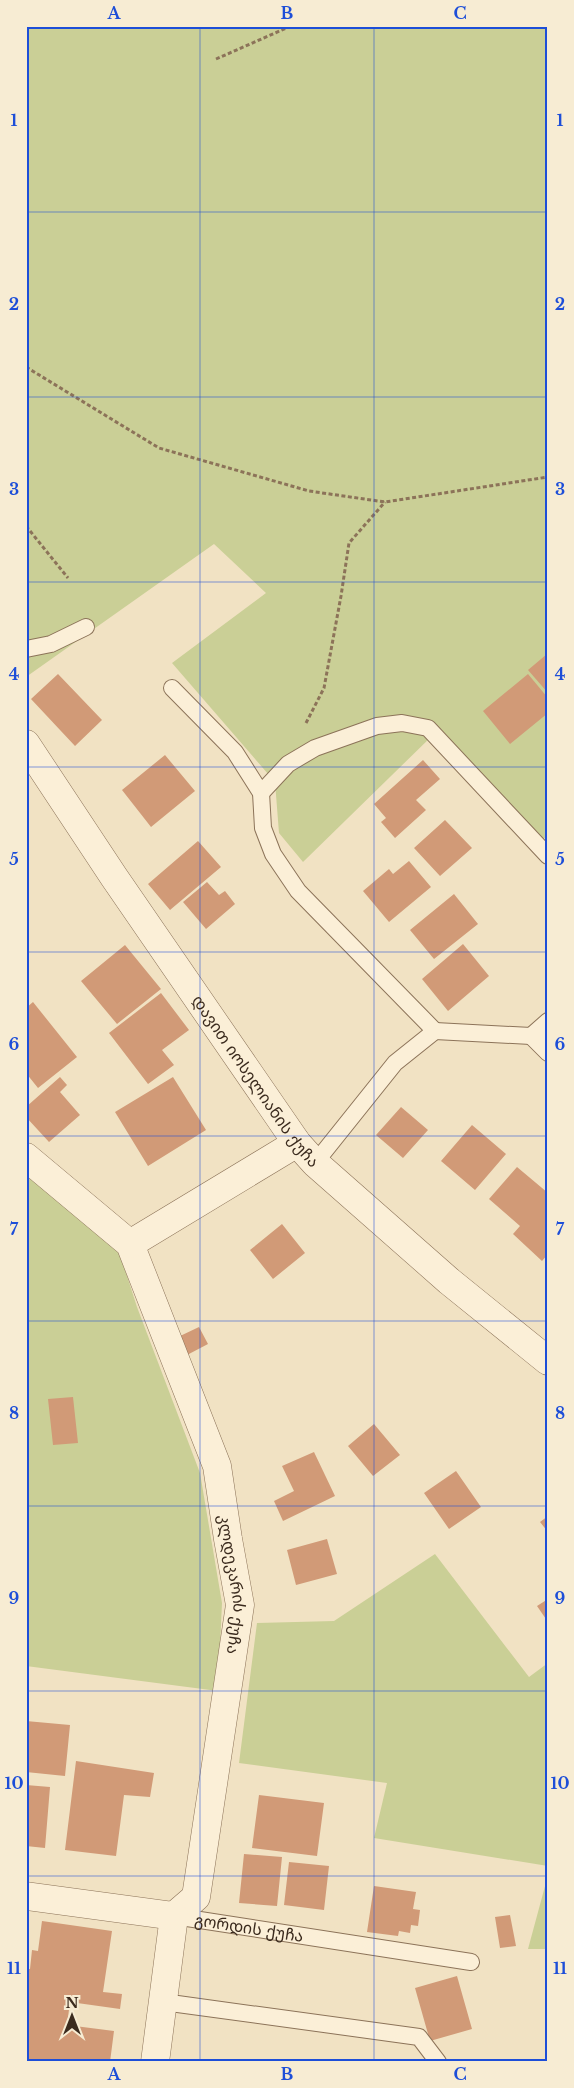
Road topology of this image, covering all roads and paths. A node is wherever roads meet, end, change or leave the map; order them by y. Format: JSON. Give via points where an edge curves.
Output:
{"nodes":[{"id":1,"x":291,"y":26,"type":"edge"},
{"id":2,"x":216,"y":58,"type":"dead end"},
{"id":3,"x":26,"y":367,"type":"edge"},
{"id":4,"x":548,"y":477,"type":"edge"},
{"id":5,"x":386,"y":502,"type":"junction"},
{"id":6,"x":26,"y":526,"type":"edge"},
{"id":7,"x":68,"y":578,"type":"dead end"},
{"id":8,"x":86,"y":627,"type":"dead end"},
{"id":9,"x":26,"y":649,"type":"edge"},
{"id":10,"x":172,"y":688,"type":"dead end"},
{"id":11,"x":26,"y":744,"type":"edge"},
{"id":12,"x":288,"y":764,"type":"junction"},
{"id":13,"x":261,"y":793,"type":"junction"},
{"id":14,"x":548,"y":856,"type":"edge"},
{"id":15,"x":548,"y":1021,"type":"edge"},
{"id":16,"x":435,"y":1031,"type":"junction"},
{"id":17,"x":548,"y":1034,"type":"edge"},
{"id":18,"x":531,"y":1036,"type":"junction"},
{"id":19,"x":548,"y":1053,"type":"edge"},
{"id":20,"x":306,"y":1153,"type":"junction"},
{"id":21,"x":26,"y":1157,"type":"edge"},
{"id":22,"x":130,"y":1244,"type":"junction"},
{"id":23,"x":548,"y":1361,"type":"edge"},
{"id":24,"x":26,"y":1896,"type":"edge"},
{"id":25,"x":174,"y":1916,"type":"junction"},
{"id":26,"x":471,"y":1962,"type":"dead end"},
{"id":27,"x":163,"y":2002,"type":"junction"},
{"id":28,"x":155,"y":2062,"type":"edge"},
{"id":29,"x":438,"y":2062,"type":"edge"}],
"edges":[{"from":1,"to":2,"type":"path"},
{"from":3,"to":5,"type":"path","via":[[159,448],[309,491]]},
{"from":4,"to":5,"type":"path"},
{"from":5,"to":12,"type":"path","via":[[349,542],[324,688]]},
{"from":6,"to":7,"type":"path"},
{"from":8,"to":9,"type":"lane","via":[[51,644]]},
{"from":10,"to":13,"type":"lane","via":[[234,752]]},
{"from":11,"to":20,"type":"street","name":"დავით იოსელიანის ქუჩა","via":[[114,877]]},
{"from":12,"to":13,"type":"lane"},
{"from":12,"to":14,"type":"lane","via":[[315,748],[377,726],[402,723],[428,728]]},
{"from":13,"to":16,"type":"lane","via":[[263,828],[273,854],[298,890]]},
{"from":15,"to":18,"type":"lane"},
{"from":16,"to":18,"type":"lane"},
{"from":16,"to":20,"type":"lane","via":[[395,1063]]},
{"from":17,"to":18,"type":"lane"},
{"from":18,"to":19,"type":"lane"},
{"from":20,"to":22,"type":"street"},
{"from":20,"to":23,"type":"street","name":"დავით იოსელიანის ქუჩა","via":[[449,1282]]},
{"from":21,"to":22,"type":"street","name":"კლდეკარის ქუჩა"},
{"from":22,"to":25,"type":"street","name":"კლდეკარის ქუჩა","via":[[217,1466],[240,1605],[196,1897]]},
{"from":24,"to":25,"type":"street","name":"გორდის ქუჩა"},
{"from":25,"to":26,"type":"lane","name":"გორდის ქუჩა"},
{"from":25,"to":27,"type":"street"},
{"from":27,"to":28,"type":"street"},
{"from":27,"to":29,"type":"lane","via":[[419,2037]]}]}
